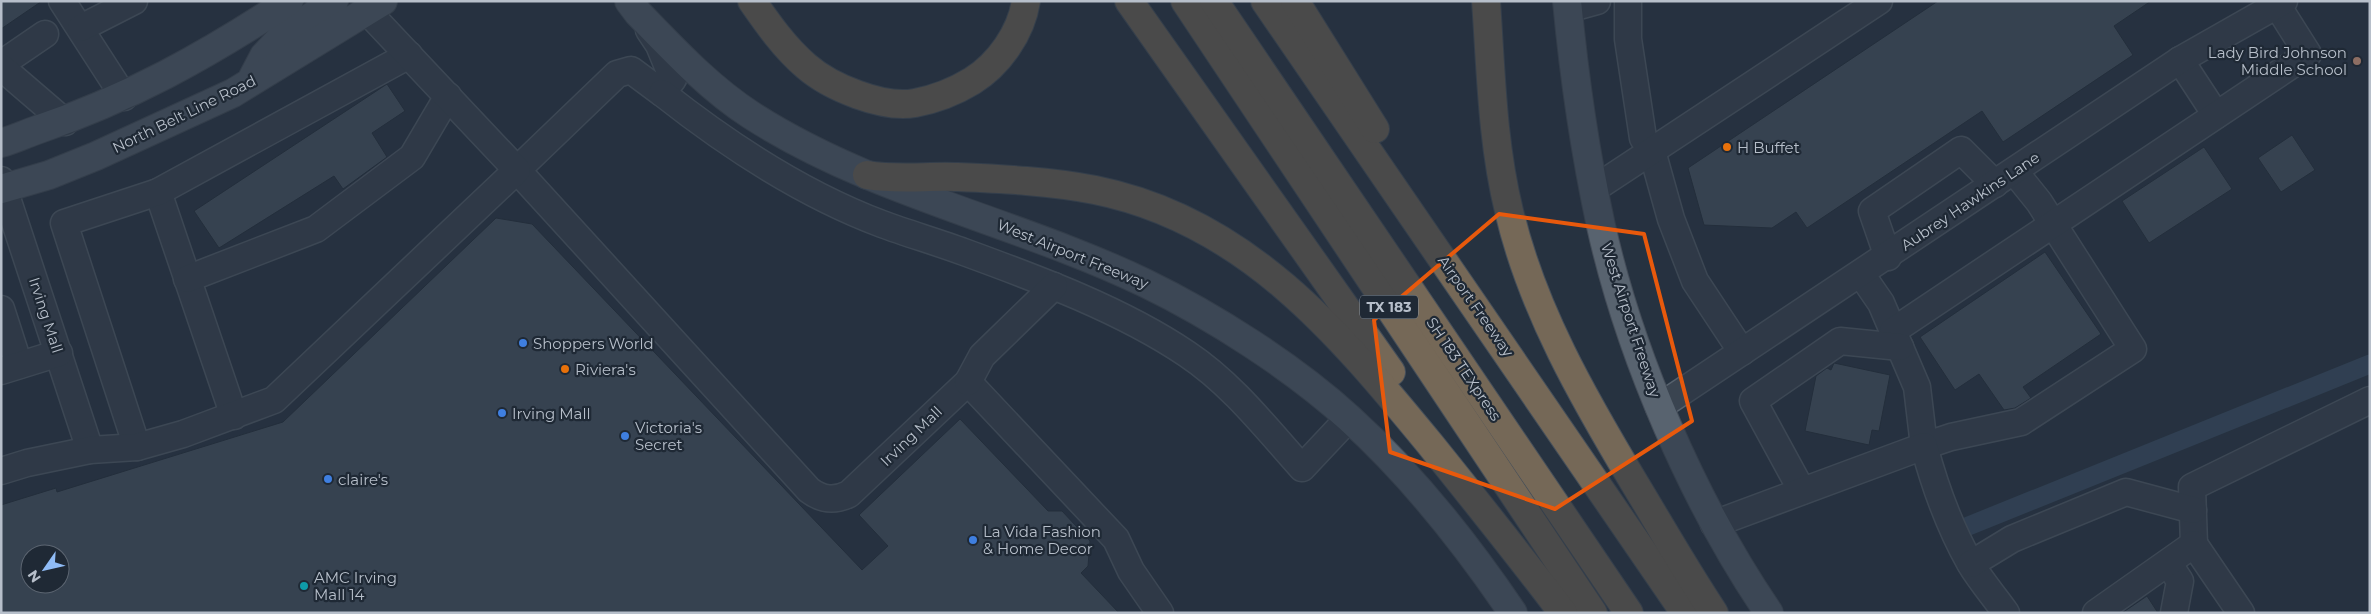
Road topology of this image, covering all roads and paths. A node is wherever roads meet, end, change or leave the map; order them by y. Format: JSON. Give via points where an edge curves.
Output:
{"nodes":[{"id":1,"x":62,"y":1,"type":"edge"},
{"id":2,"x":134,"y":1,"type":"edge"},
{"id":3,"x":289,"y":1,"type":"edge"},
{"id":4,"x":334,"y":1,"type":"edge"},
{"id":5,"x":752,"y":1,"type":"edge"},
{"id":6,"x":1026,"y":1,"type":"edge"},
{"id":7,"x":1129,"y":1,"type":"edge"},
{"id":8,"x":1185,"y":1,"type":"edge"},
{"id":9,"x":1214,"y":1,"type":"edge"},
{"id":10,"x":1234,"y":1,"type":"edge"},
{"id":11,"x":1265,"y":1,"type":"edge"},
{"id":12,"x":1295,"y":1,"type":"edge"},
{"id":13,"x":1486,"y":1,"type":"edge"},
{"id":14,"x":1497,"y":1,"type":"edge"},
{"id":15,"x":1597,"y":1,"type":"edge"},
{"id":16,"x":1628,"y":1,"type":"edge"},
{"id":17,"x":1879,"y":1,"type":"edge"},
{"id":18,"x":2280,"y":3,"type":"edge"},
{"id":19,"x":1568,"y":5,"type":"edge"},
{"id":20,"x":375,"y":6,"type":"edge"},
{"id":21,"x":633,"y":7,"type":"edge"},
{"id":22,"x":81,"y":28,"type":"junction"},
{"id":23,"x":45,"y":34,"type":"dead end"},
{"id":24,"x":409,"y":55,"type":"junction"},
{"id":25,"x":2180,"y":60,"type":"junction"},
{"id":26,"x":1,"y":65,"type":"edge"},
{"id":27,"x":250,"y":83,"type":"junction"},
{"id":28,"x":1492,"y":90,"type":"junction"},
{"id":29,"x":662,"y":93,"type":"junction"},
{"id":30,"x":448,"y":96,"type":"junction"},
{"id":31,"x":124,"y":97,"type":"junction"},
{"id":32,"x":2216,"y":115,"type":"junction"},
{"id":33,"x":65,"y":122,"type":"junction"},
{"id":34,"x":1,"y":143,"type":"edge"},
{"id":35,"x":1652,"y":151,"type":"junction"},
{"id":36,"x":517,"y":170,"type":"junction"},
{"id":37,"x":867,"y":175,"type":"junction"},
{"id":38,"x":2004,"y":177,"type":"junction"},
{"id":39,"x":3,"y":186,"type":"edge"},
{"id":40,"x":1594,"y":189,"type":"junction"},
{"id":41,"x":158,"y":192,"type":"junction"},
{"id":42,"x":2053,"y":224,"type":"junction"},
{"id":43,"x":1436,"y":249,"type":"junction"},
{"id":44,"x":1888,"y":256,"type":"junction"},
{"id":45,"x":1861,"y":274,"type":"junction"},
{"id":46,"x":188,"y":279,"type":"junction"},
{"id":47,"x":1054,"y":286,"type":"junction"},
{"id":48,"x":1,"y":309,"type":"edge"},
{"id":49,"x":1897,"y":339,"type":"junction"},
{"id":50,"x":1742,"y":352,"type":"junction"},
{"id":51,"x":59,"y":353,"type":"junction"},
{"id":52,"x":10,"y":368,"type":"edge"},
{"id":53,"x":968,"y":382,"type":"junction"},
{"id":54,"x":2370,"y":400,"type":"edge"},
{"id":55,"x":1659,"y":407,"type":"junction"},
{"id":56,"x":234,"y":416,"type":"junction"},
{"id":57,"x":1349,"y":418,"type":"junction"},
{"id":58,"x":1924,"y":446,"type":"junction"},
{"id":59,"x":136,"y":447,"type":"junction"},
{"id":60,"x":90,"y":450,"type":"junction"},
{"id":61,"x":1,"y":471,"type":"edge"},
{"id":62,"x":1802,"y":491,"type":"junction"},
{"id":63,"x":2193,"y":510,"type":"junction"},
{"id":64,"x":1714,"y":524,"type":"junction"},
{"id":65,"x":1506,"y":538,"type":"junction"},
{"id":66,"x":2194,"y":544,"type":"junction"},
{"id":67,"x":2168,"y":563,"type":"junction"},
{"id":68,"x":1971,"y":564,"type":"junction"},
{"id":69,"x":1160,"y":613,"type":"edge"},
{"id":70,"x":1513,"y":613,"type":"edge"},
{"id":71,"x":1563,"y":613,"type":"edge"},
{"id":72,"x":1593,"y":613,"type":"edge"},
{"id":73,"x":1629,"y":613,"type":"edge"},
{"id":74,"x":1648,"y":613,"type":"edge"},
{"id":75,"x":1685,"y":613,"type":"edge"},
{"id":76,"x":1714,"y":613,"type":"edge"},
{"id":77,"x":1769,"y":613,"type":"edge"},
{"id":78,"x":2006,"y":613,"type":"edge"},
{"id":79,"x":2096,"y":613,"type":"edge"},
{"id":80,"x":2174,"y":613,"type":"edge"},
{"id":81,"x":2241,"y":613,"type":"edge"}],
"edges":[{"from":1,"to":22,"type":"street"},
{"from":2,"to":22,"type":"street"},
{"from":3,"to":31,"type":"main road","via":[[222,45]]},
{"from":4,"to":27,"type":"main road","via":[[282,37],[264,56]]},
{"from":5,"to":6,"type":"highway","via":[[775,34],[806,66],[834,84],[874,100],[914,104],[950,94],[984,73],[1008,46],[1024,14]]},
{"from":7,"to":65,"type":"highway"},
{"from":8,"to":72,"type":"highway","number":"TX 183"},
{"from":9,"to":73,"type":"highway","name":"SH 183 TEXpress"},
{"from":10,"to":74,"type":"highway","name":"SH 183 TEXpress"},
{"from":11,"to":43,"type":"highway","name":"Airport Freeway"},
{"from":12,"to":43,"type":"highway","via":[[1389,152]]},
{"from":13,"to":28,"type":"highway"},
{"from":14,"to":28,"type":"highway"},
{"from":15,"to":19,"type":"street"},
{"from":16,"to":35,"type":"street","via":[[1628,39],[1643,138]]},
{"from":17,"to":35,"type":"street"},
{"from":18,"to":25,"type":"street","name":"Aubrey Hawkins Lane"},
{"from":18,"to":32,"type":"street","via":[[2308,54]]},
{"from":19,"to":40,"type":"main road","name":"West Airport Freeway","via":[[1578,99]]},
{"from":20,"to":24,"type":"street","name":"Irving Mall"},
{"from":20,"to":27,"type":"main road","name":"North Belt Line Road"},
{"from":21,"to":29,"type":"street","via":[[659,45],[673,79]]},
{"from":21,"to":37,"type":"main road","name":"West Airport Freeway","via":[[704,78],[748,113],[827,158]]},
{"from":22,"to":31,"type":"street"},
{"from":23,"to":26,"type":"street"},
{"from":24,"to":30,"type":"street","name":"Irving Mall"},
{"from":24,"to":41,"type":"street"},
{"from":25,"to":32,"type":"street"},
{"from":25,"to":38,"type":"street","name":"Aubrey Hawkins Lane"},
{"from":26,"to":33,"type":"street"},
{"from":27,"to":39,"type":"main road","name":"North Belt Line Road","via":[[141,137],[48,175]]},
{"from":28,"to":76,"type":"highway","via":[[1498,160],[1509,212],[1525,268],[1549,326],[1611,444]]},
{"from":29,"to":36,"type":"street","via":[[631,70],[617,74]]},
{"from":29,"to":47,"type":"street","via":[[703,125],[814,194],[882,224]]},
{"from":30,"to":36,"type":"street","name":"Irving Mall"},
{"from":30,"to":46,"type":"street","via":[[412,157],[316,229]]},
{"from":31,"to":33,"type":"main road"},
{"from":32,"to":42,"type":"street"},
{"from":33,"to":34,"type":"main road"},
{"from":35,"to":40,"type":"street"},
{"from":35,"to":50,"type":"street","via":[[1671,219],[1695,281]]},
{"from":36,"to":53,"type":"street","name":"Irving Mall","via":[[817,496],[835,499],[849,494]]},
{"from":36,"to":56,"type":"street","via":[[288,388],[274,400]]},
{"from":37,"to":57,"type":"main road","name":"West Airport Freeway","via":[[1079,254],[1148,284],[1253,346]]},
{"from":37,"to":65,"type":"highway","via":[[956,177],[1094,190],[1130,199],[1210,233],[1271,274],[1344,342]]},
{"from":38,"to":42,"type":"street","via":[[2039,202]]},
{"from":38,"to":44,"type":"street","name":"Aubrey Hawkins Lane"},
{"from":38,"to":44,"type":"street","via":[[1961,150],[1944,161],[1872,211]]},
{"from":39,"to":51,"type":"street","name":"Irving Mall"},
{"from":40,"to":55,"type":"main road","name":"West Airport Freeway","via":[[1616,281]]},
{"from":41,"to":46,"type":"street"},
{"from":41,"to":59,"type":"street","via":[[64,223]]},
{"from":42,"to":49,"type":"street"},
{"from":42,"to":58,"type":"street","via":[[2133,349],[2021,422]]},
{"from":43,"to":75,"type":"highway","name":"Airport Freeway"},
{"from":44,"to":45,"type":"street","name":"Aubrey Hawkins Lane"},
{"from":45,"to":49,"type":"street","via":[[1881,303]]},
{"from":45,"to":50,"type":"street","name":"Aubrey Hawkins Lane"},
{"from":46,"to":56,"type":"street"},
{"from":47,"to":53,"type":"street","name":"Irving Mall","via":[[982,356]]},
{"from":47,"to":57,"type":"street","via":[[1146,329],[1200,364],[1227,387],[1302,468]]},
{"from":48,"to":52,"type":"street"},
{"from":49,"to":58,"type":"street","via":[[1917,387]]},
{"from":49,"to":62,"type":"street","via":[[1840,341],[1752,401]]},
{"from":50,"to":55,"type":"street","name":"Aubrey Hawkins Lane"},
{"from":51,"to":52,"type":"street"},
{"from":51,"to":60,"type":"street","name":"Irving Mall"},
{"from":53,"to":69,"type":"street","via":[[1116,539],[1131,571]]},
{"from":54,"to":63,"type":"street","via":[[2192,487]]},
{"from":55,"to":64,"type":"main road","name":"West Airport Freeway"},
{"from":56,"to":59,"type":"street"},
{"from":57,"to":70,"type":"main road","name":"West Airport Freeway","via":[[1450,525]]},
{"from":58,"to":62,"type":"street"},
{"from":58,"to":68,"type":"street","via":[[1949,521]]},
{"from":59,"to":60,"type":"street"},
{"from":60,"to":61,"type":"street"},
{"from":62,"to":64,"type":"street"},
{"from":63,"to":66,"type":"street"},
{"from":63,"to":68,"type":"street","via":[[2126,492],[2012,539]]},
{"from":64,"to":77,"type":"main road","name":"West Airport Freeway"},
{"from":65,"to":71,"type":"highway"},
{"from":66,"to":67,"type":"street"},
{"from":66,"to":81,"type":"street"},
{"from":67,"to":79,"type":"street"},
{"from":67,"to":80,"type":"street","via":[[2180,581]]},
{"from":68,"to":78,"type":"street"}]}
